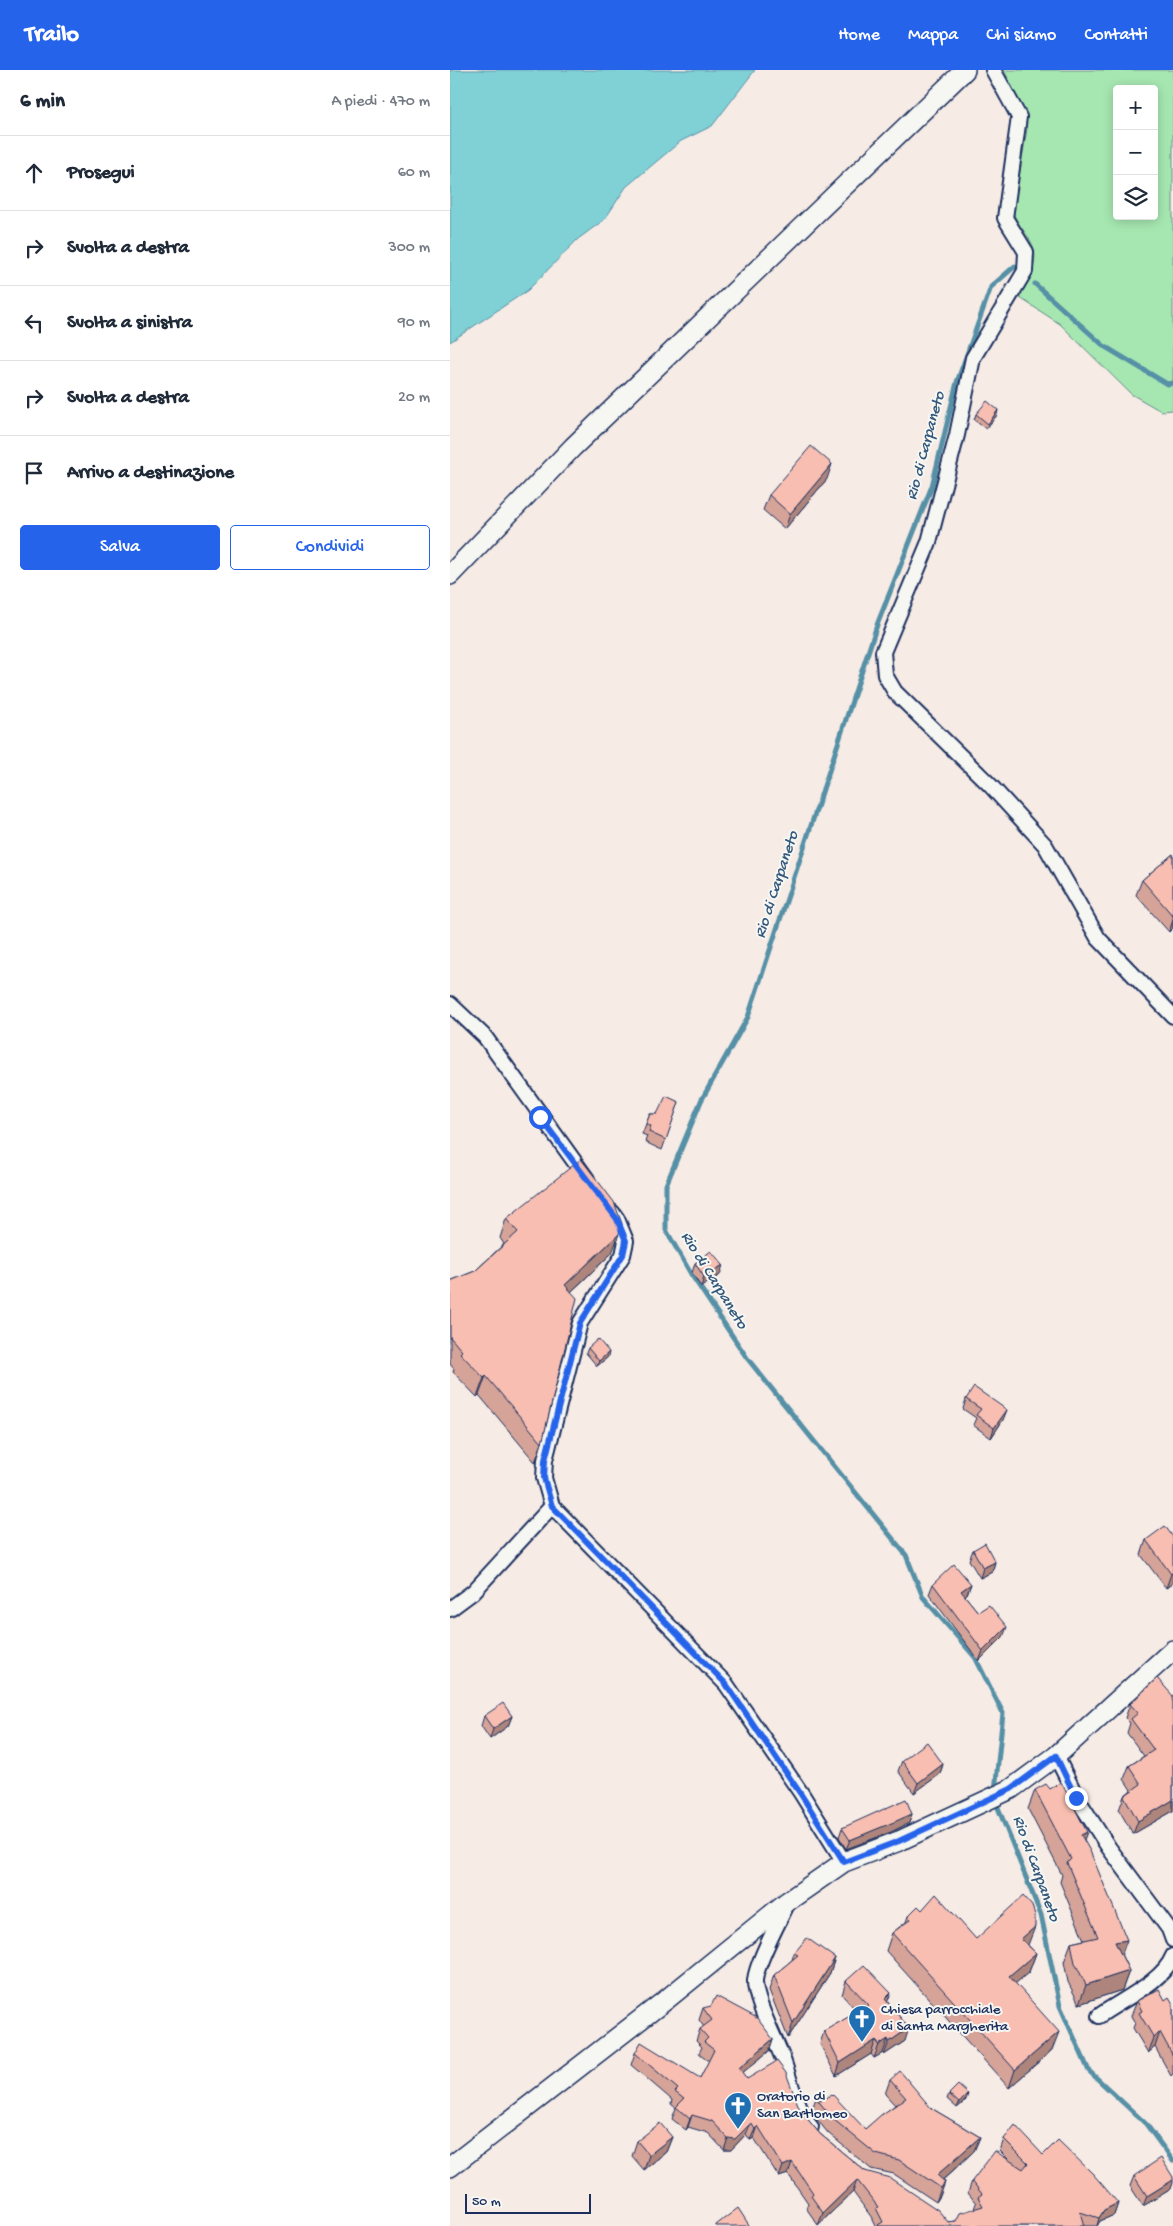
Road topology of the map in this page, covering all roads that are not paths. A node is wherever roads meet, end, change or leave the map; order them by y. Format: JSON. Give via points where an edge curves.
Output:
{"nodes":[{"id":1,"x":964,"y":70,"type":"edge"},
{"id":2,"x":993,"y":70,"type":"edge"},
{"id":3,"x":450,"y":575,"type":"edge"},
{"id":4,"x":450,"y":1004,"type":"edge"},
{"id":5,"x":1173,"y":1016,"type":"edge"},
{"id":6,"x":594,"y":1188,"type":"edge"},
{"id":7,"x":605,"y":1203,"type":"edge"},
{"id":8,"x":552,"y":1506,"type":"junction"},
{"id":9,"x":450,"y":1610,"type":"edge"},
{"id":10,"x":1173,"y":1650,"type":"edge"},
{"id":11,"x":1056,"y":1756,"type":"junction"},
{"id":12,"x":844,"y":1862,"type":"junction"},
{"id":13,"x":788,"y":1902,"type":"junction"},
{"id":14,"x":1173,"y":1940,"type":"edge"},
{"id":15,"x":1173,"y":1956,"type":"edge"},
{"id":16,"x":1099,"y":2016,"type":"dead end"},
{"id":17,"x":820,"y":2136,"type":"edge"},
{"id":18,"x":450,"y":2167,"type":"edge"}],
"edges":[{"from":1,"to":3,"type":"main road","via":[[573,447]]},
{"from":2,"to":5,"type":"street","via":[[1019,117],[1005,218],[1026,252],[1025,271],[973,358],[929,542],[883,652],[885,675],[895,692],[990,785],[1045,845],[1098,938]]},
{"from":4,"to":6,"type":"street","via":[[485,1037]]},
{"from":7,"to":8,"type":"street","via":[[617,1219],[626,1241],[623,1255],[580,1323],[545,1460],[544,1478]]},
{"from":8,"to":9,"type":"street","via":[[473,1592]]},
{"from":8,"to":12,"type":"street","via":[[726,1684]]},
{"from":10,"to":11,"type":"main road"},
{"from":11,"to":12,"type":"main road","via":[[1011,1789],[899,1841]]},
{"from":11,"to":14,"type":"street","via":[[1076,1798],[1169,1929]]},
{"from":12,"to":13,"type":"main road"},
{"from":13,"to":17,"type":"street","via":[[755,1982],[764,2016],[795,2097],[808,2124]]},
{"from":13,"to":18,"type":"main road"},
{"from":15,"to":16,"type":"street","via":[[1160,1975]]}]}
